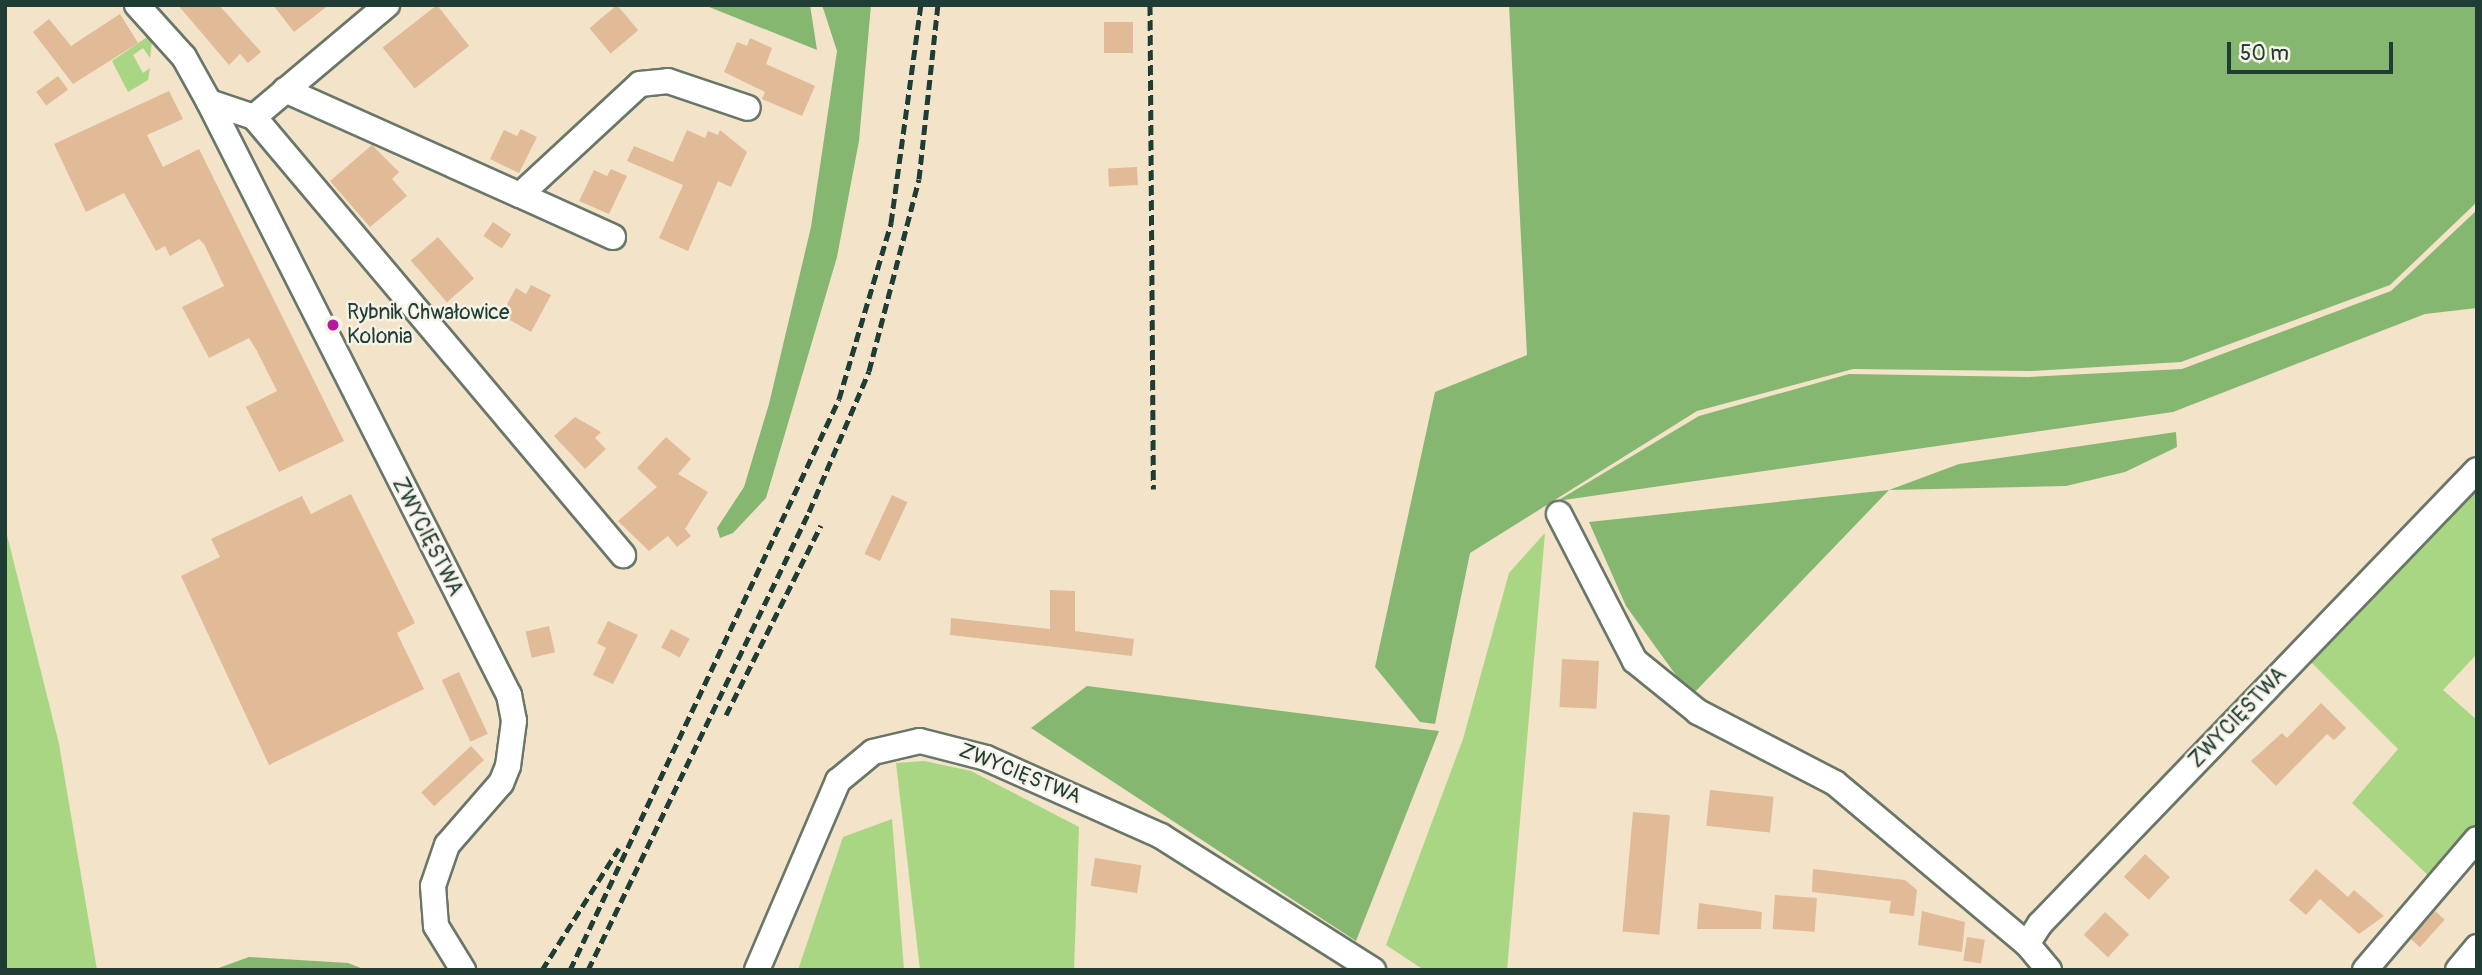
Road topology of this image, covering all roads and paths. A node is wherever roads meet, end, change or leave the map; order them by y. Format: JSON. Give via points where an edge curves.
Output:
{"nodes":[{"id":1,"x":137,"y":5,"type":"edge"},
{"id":2,"x":387,"y":5,"type":"edge"},
{"id":3,"x":285,"y":90,"type":"junction"},
{"id":4,"x":209,"y":102,"type":"junction"},
{"id":5,"x":748,"y":108,"type":"dead end"},
{"id":6,"x":254,"y":117,"type":"junction"},
{"id":7,"x":520,"y":195,"type":"junction"},
{"id":8,"x":613,"y":237,"type":"dead end"},
{"id":9,"x":2477,"y":470,"type":"edge"},
{"id":10,"x":1559,"y":514,"type":"dead end"},
{"id":11,"x":623,"y":555,"type":"dead end"},
{"id":12,"x":2477,"y":839,"type":"edge"},
{"id":13,"x":2027,"y":944,"type":"junction"},
{"id":14,"x":2477,"y":947,"type":"edge"},
{"id":15,"x":463,"y":970,"type":"edge"},
{"id":16,"x":757,"y":970,"type":"edge"},
{"id":17,"x":1373,"y":970,"type":"edge"},
{"id":18,"x":2049,"y":970,"type":"edge"},
{"id":19,"x":2365,"y":970,"type":"edge"},
{"id":20,"x":2458,"y":970,"type":"edge"}],
"edges":[{"from":1,"to":4,"type":"street","name":"ZWYCIĘSTWA","via":[[184,57]]},
{"from":2,"to":3,"type":"street"},
{"from":3,"to":6,"type":"street"},
{"from":3,"to":7,"type":"street"},
{"from":4,"to":6,"type":"street"},
{"from":4,"to":15,"type":"street","name":"ZWYCIĘSTWA","via":[[509,695],[514,721],[508,766],[447,845],[433,886],[436,926]]},
{"from":5,"to":7,"type":"street","via":[[668,81],[640,84]]},
{"from":6,"to":11,"type":"street"},
{"from":7,"to":8,"type":"street"},
{"from":9,"to":13,"type":"street","name":"ZWYCIĘSTWA"},
{"from":10,"to":13,"type":"street","via":[[1635,661],[1698,712],[1835,783]]},
{"from":12,"to":19,"type":"street"},
{"from":13,"to":18,"type":"street"},
{"from":14,"to":20,"type":"street"},
{"from":16,"to":17,"type":"street","name":"ZWYCIĘSTWA","via":[[838,781],[873,752],[920,741],[986,758],[1161,836]]}]}
